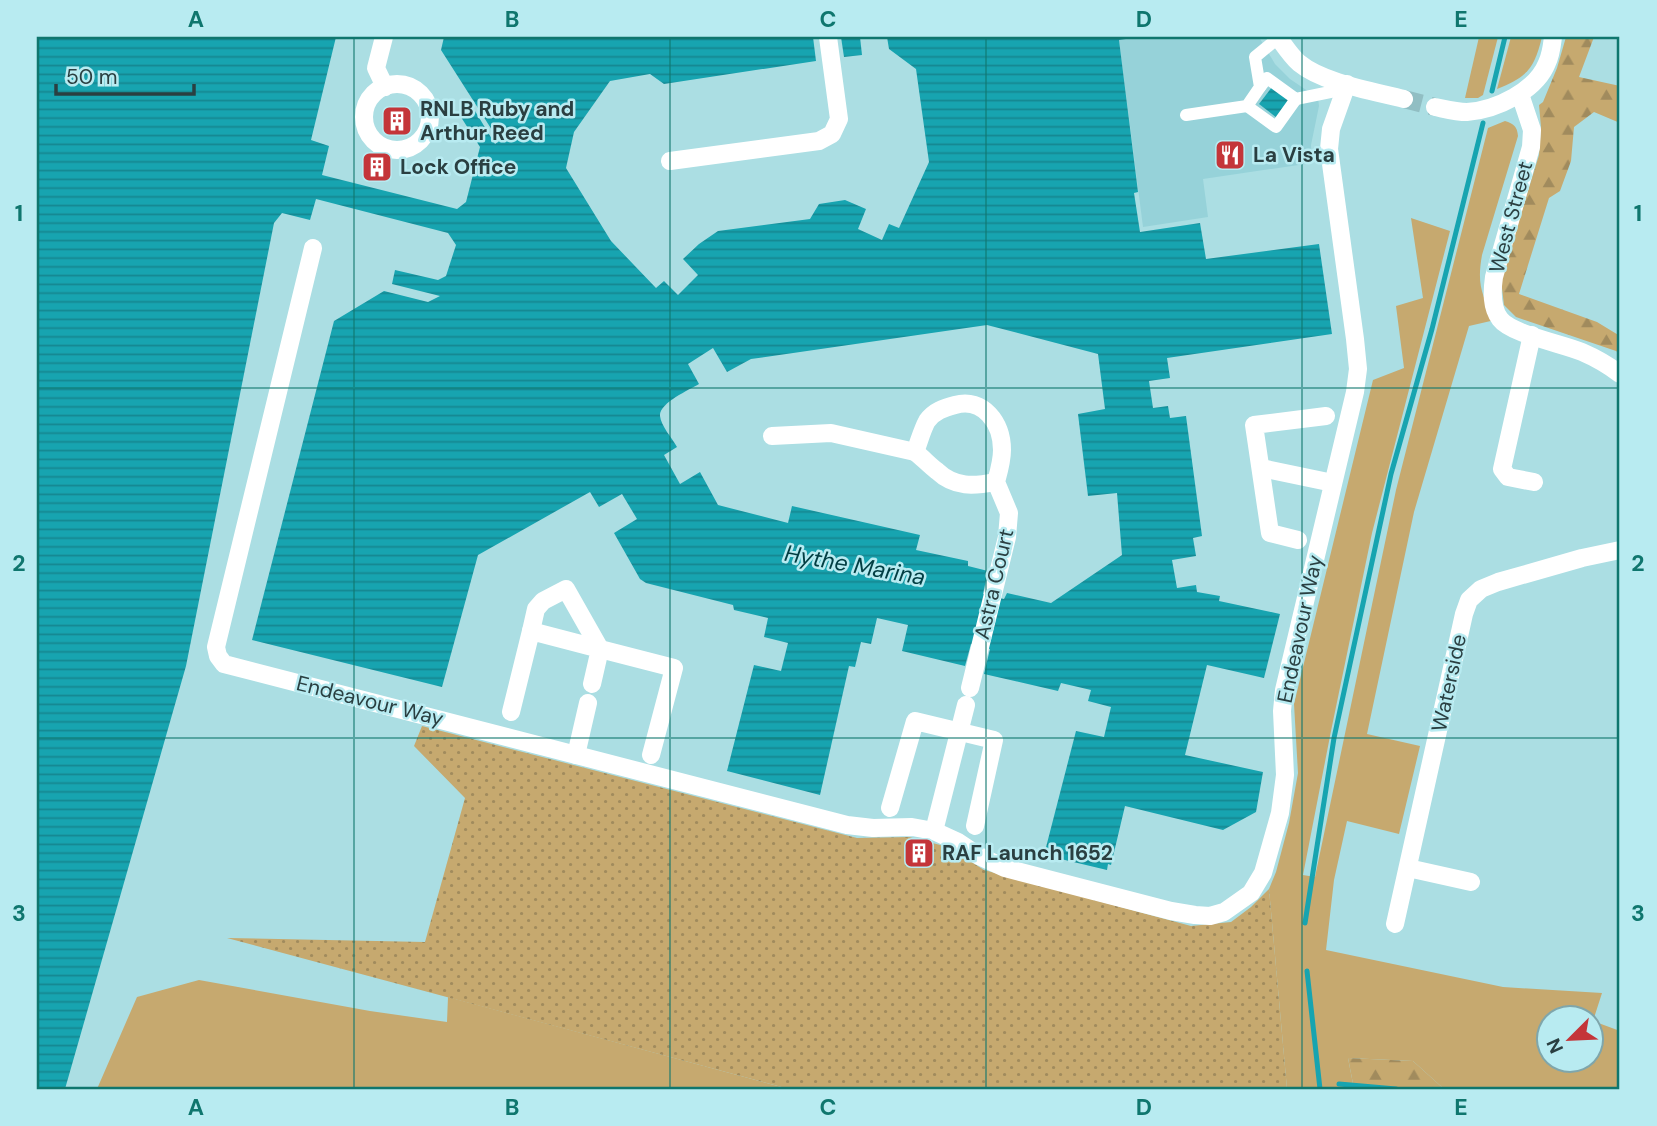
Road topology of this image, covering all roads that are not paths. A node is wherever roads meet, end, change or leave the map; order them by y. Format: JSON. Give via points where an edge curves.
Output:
{"nodes":[{"id":1,"x":384,"y":37,"type":"edge"},
{"id":2,"x":828,"y":37,"type":"edge"},
{"id":3,"x":1278,"y":37,"type":"edge"},
{"id":4,"x":1553,"y":37,"type":"edge"},
{"id":5,"x":385,"y":87,"type":"dead end"},
{"id":6,"x":1260,"y":87,"type":"junction"},
{"id":7,"x":1346,"y":87,"type":"junction"},
{"id":8,"x":1520,"y":94,"type":"junction"},
{"id":9,"x":1296,"y":99,"type":"junction"},
{"id":10,"x":1404,"y":99,"type":"tunnel mouth"},
{"id":11,"x":1247,"y":106,"type":"junction"},
{"id":12,"x":1435,"y":107,"type":"tunnel mouth"},
{"id":13,"x":1186,"y":115,"type":"dead end"},
{"id":14,"x":670,"y":162,"type":"dead end"},
{"id":15,"x":313,"y":248,"type":"dead end"},
{"id":16,"x":1532,"y":335,"type":"junction"},
{"id":17,"x":1620,"y":374,"type":"edge"},
{"id":18,"x":1326,"y":416,"type":"dead end"},
{"id":19,"x":772,"y":436,"type":"dead end"},
{"id":20,"x":915,"y":452,"type":"junction"},
{"id":21,"x":1261,"y":468,"type":"junction"},
{"id":22,"x":996,"y":482,"type":"junction"},
{"id":23,"x":1534,"y":482,"type":"dead end"},
{"id":24,"x":1333,"y":483,"type":"junction"},
{"id":25,"x":1298,"y":540,"type":"dead end"},
{"id":26,"x":1620,"y":550,"type":"edge"},
{"id":27,"x":531,"y":631,"type":"junction"},
{"id":28,"x":600,"y":649,"type":"junction"},
{"id":29,"x":592,"y":684,"type":"dead end"},
{"id":30,"x":588,"y":703,"type":"dead end"},
{"id":31,"x":511,"y":712,"type":"dead end"},
{"id":32,"x":959,"y":732,"type":"junction"},
{"id":33,"x":576,"y":755,"type":"junction"},
{"id":34,"x":651,"y":755,"type":"dead end"},
{"id":35,"x":890,"y":808,"type":"dead end"},
{"id":36,"x":975,"y":826,"type":"dead end"},
{"id":37,"x":934,"y":831,"type":"junction"},
{"id":38,"x":1408,"y":868,"type":"junction"},
{"id":39,"x":1471,"y":882,"type":"dead end"},
{"id":40,"x":1395,"y":923,"type":"dead end"}],
"edges":[{"from":1,"to":5,"type":"street","via":[[376,68]]},
{"from":2,"to":14,"type":"street","via":[[839,118],[832,134],[819,141]]},
{"from":3,"to":6,"type":"street","via":[[1255,57]]},
{"from":3,"to":7,"type":"street","via":[[1304,67]]},
{"from":4,"to":8,"type":"street","via":[[1547,64],[1536,82]]},
{"from":6,"to":9,"type":"street","via":[[1267,78]]},
{"from":6,"to":11,"type":"street"},
{"from":7,"to":9,"type":"street"},
{"from":7,"to":10,"type":"street"},
{"from":7,"to":24,"type":"street","name":"Endeavour Way","via":[[1329,149],[1358,369]]},
{"from":8,"to":12,"type":"street","via":[[1479,110]]},
{"from":8,"to":16,"type":"street","name":"West Street","via":[[1532,130],[1531,147],[1492,296],[1506,325]]},
{"from":9,"to":11,"type":"street","via":[[1276,127]]},
{"from":11,"to":13,"type":"street"},
{"from":15,"to":33,"type":"street","name":"Endeavour Way","via":[[216,647],[218,656],[234,667]]},
{"from":16,"to":17,"type":"street","name":"West Street","via":[[1580,351]]},
{"from":16,"to":23,"type":"street","via":[[1502,469],[1508,477]]},
{"from":18,"to":21,"type":"street","name":"Endeavour Way","via":[[1254,425]]},
{"from":19,"to":20,"type":"street","via":[[831,433]]},
{"from":20,"to":22,"type":"street","via":[[937,472],[962,485]]},
{"from":20,"to":22,"type":"street","via":[[927,422],[937,411],[961,403],[981,406],[999,430],[1001,464]]},
{"from":21,"to":24,"type":"street"},
{"from":21,"to":25,"type":"street","name":"Endeavour Way","via":[[1270,533]]},
{"from":22,"to":32,"type":"street","name":"Astra Court","via":[[1009,513],[1007,537]]},
{"from":24,"to":37,"type":"street","name":"Endeavour Way","via":[[1284,690],[1285,775],[1280,813],[1263,873],[1251,893],[1210,916],[1171,911],[1005,868]]},
{"from":26,"to":38,"type":"street","name":"Waterside","via":[[1498,582],[1480,589],[1469,600]]},
{"from":27,"to":28,"type":"street"},
{"from":27,"to":28,"type":"street","via":[[536,609],[566,589]]},
{"from":27,"to":31,"type":"street"},
{"from":28,"to":29,"type":"street"},
{"from":28,"to":34,"type":"street","via":[[674,668]]},
{"from":30,"to":33,"type":"street"},
{"from":32,"to":35,"type":"street","via":[[915,721]]},
{"from":32,"to":36,"type":"street","via":[[994,740]]},
{"from":32,"to":37,"type":"street"},
{"from":33,"to":37,"type":"street","name":"Endeavour Way","via":[[847,825]]},
{"from":38,"to":39,"type":"street"},
{"from":38,"to":40,"type":"street","name":"Waterside"}]}
